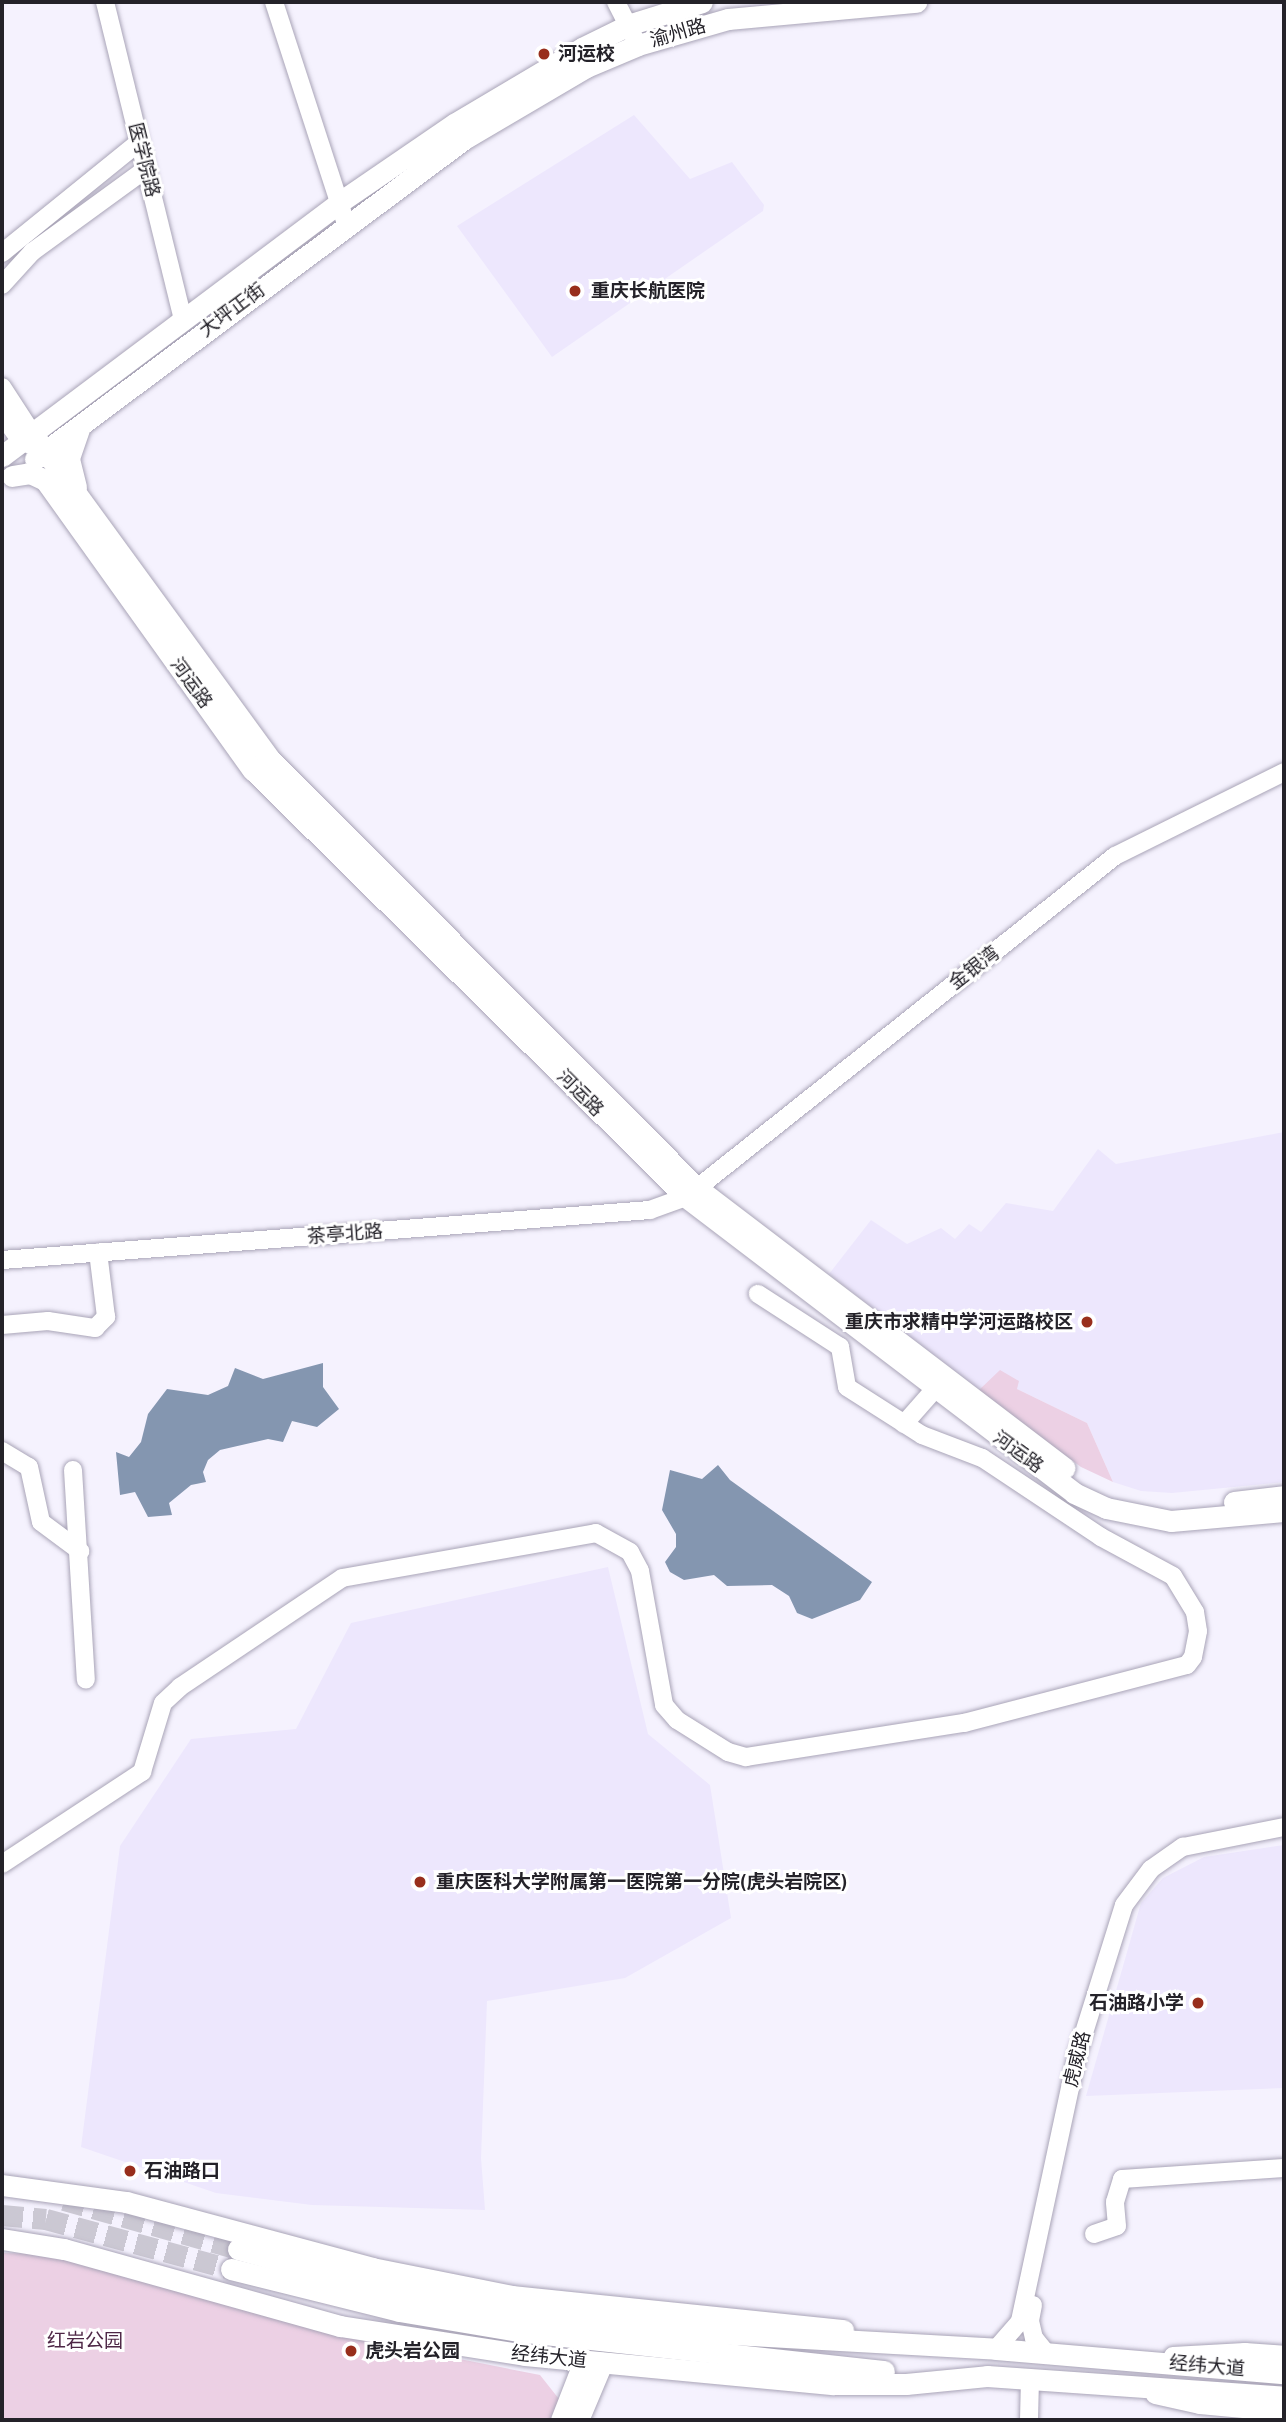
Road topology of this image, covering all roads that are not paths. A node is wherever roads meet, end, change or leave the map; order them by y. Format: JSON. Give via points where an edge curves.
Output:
{"nodes":[{"id":1,"x":105,"y":2,"type":"edge"},
{"id":2,"x":274,"y":2,"type":"edge"},
{"id":3,"x":616,"y":2,"type":"edge"},
{"id":4,"x":702,"y":2,"type":"edge"},
{"id":5,"x":916,"y":2,"type":"edge"},
{"id":6,"x":631,"y":24,"type":"junction"},
{"id":7,"x":638,"y":45,"type":"junction"},
{"id":8,"x":459,"y":132,"type":"junction"},
{"id":9,"x":139,"y":142,"type":"junction"},
{"id":10,"x":146,"y":169,"type":"junction"},
{"id":11,"x":340,"y":202,"type":"junction"},
{"id":12,"x":346,"y":224,"type":"junction"},
{"id":13,"x":2,"y":253,"type":"edge"},
{"id":14,"x":2,"y":285,"type":"edge"},
{"id":15,"x":183,"y":318,"type":"junction"},
{"id":16,"x":2,"y":387,"type":"edge"},
{"id":17,"x":2,"y":415,"type":"edge"},
{"id":18,"x":2,"y":426,"type":"edge"},
{"id":19,"x":79,"y":426,"type":"junction"},
{"id":20,"x":14,"y":445,"type":"edge"},
{"id":21,"x":46,"y":452,"type":"junction"},
{"id":22,"x":7,"y":480,"type":"edge"},
{"id":23,"x":80,"y":499,"type":"junction"},
{"id":24,"x":1284,"y":772,"type":"edge"},
{"id":25,"x":691,"y":1192,"type":"junction"},
{"id":26,"x":98,"y":1252,"type":"junction"},
{"id":27,"x":2,"y":1260,"type":"edge"},
{"id":28,"x":758,"y":1294,"type":"dead end"},
{"id":29,"x":2,"y":1325,"type":"edge"},
{"id":30,"x":934,"y":1390,"type":"junction"},
{"id":31,"x":904,"y":1424,"type":"junction"},
{"id":32,"x":2,"y":1451,"type":"edge"},
{"id":33,"x":73,"y":1471,"type":"dead end"},
{"id":34,"x":1284,"y":1496,"type":"edge"},
{"id":35,"x":1284,"y":1511,"type":"edge"},
{"id":36,"x":80,"y":1552,"type":"junction"},
{"id":37,"x":86,"y":1680,"type":"dead end"},
{"id":38,"x":1284,"y":1828,"type":"edge"},
{"id":39,"x":1284,"y":1839,"type":"edge"},
{"id":40,"x":2,"y":1864,"type":"edge"},
{"id":41,"x":1284,"y":2168,"type":"edge"},
{"id":42,"x":2,"y":2185,"type":"edge"},
{"id":43,"x":1094,"y":2234,"type":"dead end"},
{"id":44,"x":2,"y":2239,"type":"edge"},
{"id":45,"x":932,"y":2345,"type":"junction"},
{"id":46,"x":996,"y":2349,"type":"junction"},
{"id":47,"x":1046,"y":2353,"type":"junction"},
{"id":48,"x":1284,"y":2355,"type":"edge"},
{"id":49,"x":1129,"y":2359,"type":"junction"},
{"id":50,"x":593,"y":2362,"type":"junction"},
{"id":51,"x":1284,"y":2373,"type":"edge"},
{"id":52,"x":988,"y":2376,"type":"junction"},
{"id":53,"x":1030,"y":2380,"type":"junction"},
{"id":54,"x":1108,"y":2385,"type":"junction"},
{"id":55,"x":1284,"y":2397,"type":"edge"},
{"id":56,"x":1284,"y":2413,"type":"edge"},
{"id":57,"x":561,"y":2420,"type":"edge"},
{"id":58,"x":578,"y":2420,"type":"edge"},
{"id":59,"x":1029,"y":2420,"type":"edge"}],
"edges":[{"from":1,"to":9,"type":"street","name":"医学院路"},
{"from":2,"to":11,"type":"street"},
{"from":3,"to":6,"type":"street"},
{"from":4,"to":6,"type":"main road","name":"渝州路"},
{"from":5,"to":7,"type":"main road","name":"渝州路","via":[[771,12],[728,19]]},
{"from":6,"to":7,"type":"street"},
{"from":6,"to":8,"type":"main road","name":"渝州路","via":[[546,65]]},
{"from":7,"to":8,"type":"main road","name":"渝州路"},
{"from":8,"to":11,"type":"main road","name":"大坪正街"},
{"from":8,"to":12,"type":"main road","name":"大坪正街"},
{"from":9,"to":10,"type":"street","name":"医学院路"},
{"from":9,"to":13,"type":"street"},
{"from":10,"to":14,"type":"street","via":[[32,252]]},
{"from":10,"to":15,"type":"street","name":"医学院路"},
{"from":11,"to":12,"type":"street"},
{"from":11,"to":15,"type":"main road","name":"大坪正街"},
{"from":12,"to":19,"type":"main road","name":"大坪正街"},
{"from":15,"to":20,"type":"main road","name":"大坪正街"},
{"from":16,"to":20,"type":"street"},
{"from":17,"to":20,"type":"street"},
{"from":18,"to":20,"type":"street"},
{"from":19,"to":21,"type":"main road","name":"大坪正街"},
{"from":19,"to":23,"type":"main road","via":[[69,458]]},
{"from":20,"to":21,"type":"main road","name":"河运路"},
{"from":21,"to":22,"type":"main road","name":"大坪正街"},
{"from":21,"to":23,"type":"main road","name":"河运路"},
{"from":22,"to":25,"type":"main road","name":"河运路","via":[[30,473],[45,480],[253,770]]},
{"from":23,"to":25,"type":"main road","name":"河运路","via":[[268,757]]},
{"from":24,"to":25,"type":"street","name":"金银湾","via":[[1115,856]]},
{"from":25,"to":26,"type":"street","name":"茶亭北路","via":[[650,1210]]},
{"from":25,"to":30,"type":"main road","name":"河运路"},
{"from":25,"to":34,"type":"main road","name":"河运路","via":[[1080,1480],[1108,1495],[1170,1507]]},
{"from":26,"to":27,"type":"street","name":"茶亭北路"},
{"from":26,"to":29,"type":"street","via":[[106,1317],[95,1328],[48,1321]]},
{"from":28,"to":31,"type":"street","via":[[840,1347],[847,1387]]},
{"from":30,"to":31,"type":"street"},
{"from":30,"to":35,"type":"main road","name":"河运路","via":[[1074,1493],[1106,1508],[1171,1521]]},
{"from":31,"to":40,"type":"street","via":[[982,1458],[1101,1537],[1174,1576],[1195,1612],[1198,1631],[1187,1665],[964,1723],[746,1757],[728,1752],[698,1733],[664,1705],[640,1571],[630,1552],[596,1533],[342,1578],[180,1687],[163,1703],[142,1772]]},
{"from":32,"to":36,"type":"street","via":[[29,1467],[41,1522]]},
{"from":33,"to":36,"type":"street"},
{"from":36,"to":37,"type":"street"},
{"from":38,"to":46,"type":"street","name":"虎威路","via":[[1183,1847],[1151,1869],[1124,1905],[1076,2055],[1020,2321]]},
{"from":39,"to":47,"type":"street","name":"虎威路","via":[[1186,1857],[1156,1877],[1134,1906],[1090,2047],[1030,2321],[1034,2338]]},
{"from":41,"to":43,"type":"street","via":[[1122,2179],[1115,2202],[1117,2226]]},
{"from":42,"to":45,"type":"main road","via":[[126,2202],[372,2268],[501,2294],[794,2322]]},
{"from":44,"to":50,"type":"main road","name":"经纬大道","via":[[64,2249],[340,2326],[421,2342]]},
{"from":45,"to":46,"type":"main road","name":"经纬大道"},
{"from":45,"to":52,"type":"main road","via":[[781,2339],[527,2316],[234,2259],[399,2311],[524,2332],[857,2369]]},
{"from":46,"to":47,"type":"main road","name":"经纬大道"},
{"from":47,"to":49,"type":"main road","name":"经纬大道"},
{"from":48,"to":49,"type":"street","via":[[1245,2352]]},
{"from":49,"to":51,"type":"main road","name":"经纬大道"},
{"from":50,"to":52,"type":"main road","name":"经纬大道","via":[[834,2384],[906,2384]]},
{"from":50,"to":57,"type":"main road"},
{"from":50,"to":58,"type":"main road"},
{"from":52,"to":53,"type":"main road","name":"经纬大道"},
{"from":53,"to":54,"type":"main road","name":"经纬大道"},
{"from":53,"to":59,"type":"street"},
{"from":54,"to":55,"type":"main road","name":"经纬大道"},
{"from":54,"to":56,"type":"street","via":[[1200,2405]]}]}
